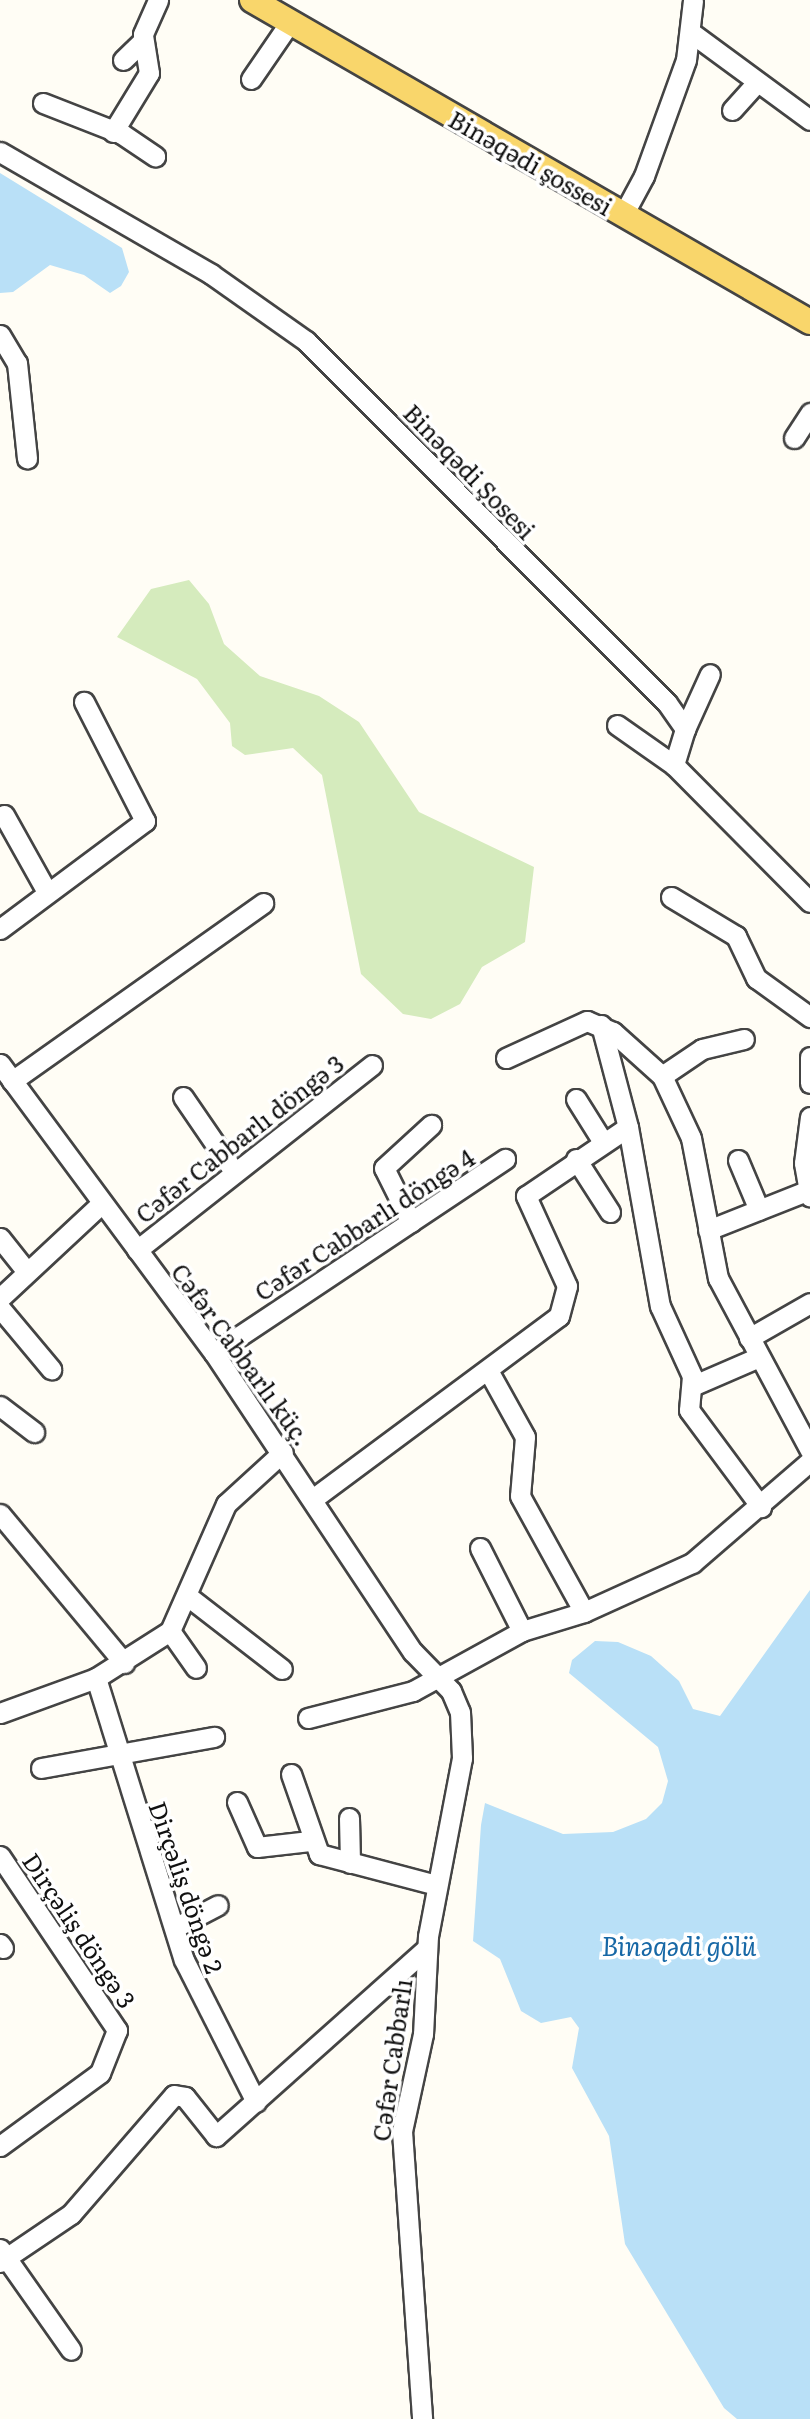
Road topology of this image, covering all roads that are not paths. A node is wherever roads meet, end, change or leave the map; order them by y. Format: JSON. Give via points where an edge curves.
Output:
{"nodes":[{"id":1,"x":158,"y":0,"type":"edge"},
{"id":2,"x":253,"y":0,"type":"edge"},
{"id":3,"x":693,"y":0,"type":"edge"},
{"id":4,"x":290,"y":22,"type":"junction"},
{"id":5,"x":693,"y":34,"type":"junction"},
{"id":6,"x":143,"y":41,"type":"junction"},
{"id":7,"x":123,"y":60,"type":"dead end"},
{"id":8,"x":251,"y":79,"type":"dead end"},
{"id":9,"x":756,"y":83,"type":"junction"},
{"id":10,"x":43,"y":103,"type":"dead end"},
{"id":11,"x":732,"y":110,"type":"dead end"},
{"id":12,"x":810,"y":120,"type":"edge"},
{"id":13,"x":113,"y":132,"type":"junction"},
{"id":14,"x":0,"y":152,"type":"edge"},
{"id":15,"x":155,"y":156,"type":"dead end"},
{"id":16,"x":623,"y":215,"type":"junction"},
{"id":17,"x":810,"y":322,"type":"edge"},
{"id":18,"x":0,"y":335,"type":"edge"},
{"id":19,"x":810,"y":414,"type":"edge"},
{"id":20,"x":794,"y":438,"type":"dead end"},
{"id":21,"x":27,"y":458,"type":"dead end"},
{"id":22,"x":710,"y":674,"type":"dead end"},
{"id":23,"x":84,"y":702,"type":"dead end"},
{"id":24,"x":617,"y":725,"type":"dead end"},
{"id":25,"x":685,"y":729,"type":"junction"},
{"id":26,"x":674,"y":765,"type":"junction"},
{"id":27,"x":4,"y":815,"type":"dead end"},
{"id":28,"x":46,"y":890,"type":"junction"},
{"id":29,"x":671,"y":897,"type":"dead end"},
{"id":30,"x":810,"y":902,"type":"edge"},
{"id":31,"x":263,"y":903,"type":"dead end"},
{"id":32,"x":0,"y":929,"type":"edge"},
{"id":33,"x":810,"y":1017,"type":"edge"},
{"id":34,"x":601,"y":1025,"type":"junction"},
{"id":35,"x":744,"y":1039,"type":"dead end"},
{"id":36,"x":810,"y":1057,"type":"edge"},
{"id":37,"x":506,"y":1058,"type":"dead end"},
{"id":38,"x":0,"y":1064,"type":"edge"},
{"id":39,"x":372,"y":1065,"type":"dead end"},
{"id":40,"x":662,"y":1076,"type":"junction"},
{"id":41,"x":12,"y":1081,"type":"junction"},
{"id":42,"x":810,"y":1083,"type":"edge"},
{"id":43,"x":183,"y":1097,"type":"dead end"},
{"id":44,"x":576,"y":1099,"type":"dead end"},
{"id":45,"x":810,"y":1117,"type":"edge"},
{"id":46,"x":431,"y":1125,"type":"dead end"},
{"id":47,"x":628,"y":1127,"type":"junction"},
{"id":48,"x":603,"y":1142,"type":"junction"},
{"id":49,"x":505,"y":1159,"type":"dead end"},
{"id":50,"x":576,"y":1159,"type":"junction"},
{"id":51,"x":738,"y":1160,"type":"dead end"},
{"id":52,"x":233,"y":1170,"type":"junction"},
{"id":53,"x":809,"y":1193,"type":"edge"},
{"id":54,"x":102,"y":1203,"type":"junction"},
{"id":55,"x":759,"y":1210,"type":"junction"},
{"id":56,"x":610,"y":1212,"type":"dead end"},
{"id":57,"x":411,"y":1222,"type":"junction"},
{"id":58,"x":708,"y":1230,"type":"junction"},
{"id":59,"x":0,"y":1238,"type":"edge"},
{"id":60,"x":137,"y":1250,"type":"junction"},
{"id":61,"x":27,"y":1272,"type":"junction"},
{"id":62,"x":0,"y":1298,"type":"edge"},
{"id":63,"x":810,"y":1303,"type":"edge"},
{"id":64,"x":0,"y":1308,"type":"edge"},
{"id":65,"x":749,"y":1338,"type":"junction"},
{"id":66,"x":214,"y":1353,"type":"junction"},
{"id":67,"x":759,"y":1357,"type":"junction"},
{"id":68,"x":51,"y":1369,"type":"dead end"},
{"id":69,"x":489,"y":1372,"type":"junction"},
{"id":70,"x":692,"y":1386,"type":"junction"},
{"id":71,"x":0,"y":1406,"type":"edge"},
{"id":72,"x":34,"y":1432,"type":"dead end"},
{"id":73,"x":810,"y":1450,"type":"edge"},
{"id":74,"x":284,"y":1452,"type":"junction"},
{"id":75,"x":810,"y":1461,"type":"edge"},
{"id":76,"x":314,"y":1498,"type":"junction"},
{"id":77,"x":761,"y":1507,"type":"junction"},
{"id":78,"x":0,"y":1514,"type":"edge"},
{"id":79,"x":480,"y":1548,"type":"dead end"},
{"id":80,"x":190,"y":1598,"type":"junction"},
{"id":81,"x":583,"y":1612,"type":"junction"},
{"id":82,"x":170,"y":1630,"type":"junction"},
{"id":83,"x":522,"y":1631,"type":"junction"},
{"id":84,"x":124,"y":1663,"type":"junction"},
{"id":85,"x":196,"y":1668,"type":"dead end"},
{"id":86,"x":282,"y":1669,"type":"dead end"},
{"id":87,"x":439,"y":1676,"type":"junction"},
{"id":88,"x":96,"y":1678,"type":"junction"},
{"id":89,"x":1,"y":1711,"type":"edge"},
{"id":90,"x":308,"y":1718,"type":"dead end"},
{"id":91,"x":214,"y":1737,"type":"dead end"},
{"id":92,"x":121,"y":1753,"type":"junction"},
{"id":93,"x":41,"y":1768,"type":"dead end"},
{"id":94,"x":291,"y":1774,"type":"dead end"},
{"id":95,"x":237,"y":1802,"type":"dead end"},
{"id":96,"x":349,"y":1818,"type":"dead end"},
{"id":97,"x":310,"y":1841,"type":"junction"},
{"id":98,"x":0,"y":1856,"type":"edge"},
{"id":99,"x":350,"y":1863,"type":"junction"},
{"id":100,"x":436,"y":1885,"type":"junction"},
{"id":101,"x":218,"y":1905,"type":"dead end"},
{"id":102,"x":176,"y":1927,"type":"junction"},
{"id":103,"x":426,"y":1949,"type":"junction"},
{"id":104,"x":256,"y":2102,"type":"junction"},
{"id":105,"x":0,"y":2146,"type":"edge"},
{"id":106,"x":2,"y":2256,"type":"edge"},
{"id":107,"x":71,"y":2350,"type":"dead end"},
{"id":108,"x":422,"y":2419,"type":"edge"}],
"edges":[{"from":1,"to":6,"type":"street"},
{"from":2,"to":4,"type":"main road","name":"Binəqədi şossesi"},
{"from":3,"to":5,"type":"street"},
{"from":4,"to":8,"type":"street"},
{"from":4,"to":16,"type":"main road","name":"Binəqədi şossesi"},
{"from":5,"to":9,"type":"street"},
{"from":5,"to":16,"type":"street","via":[[644,176]]},
{"from":6,"to":7,"type":"street"},
{"from":6,"to":13,"type":"street","via":[[149,74]]},
{"from":9,"to":11,"type":"street"},
{"from":9,"to":12,"type":"street"},
{"from":10,"to":13,"type":"street"},
{"from":13,"to":15,"type":"street"},
{"from":14,"to":25,"type":"street","name":"Binəqədi Şosesi","via":[[211,274],[306,341],[667,703]]},
{"from":16,"to":17,"type":"main road","name":"Binəqədi şossesi"},
{"from":18,"to":21,"type":"street","via":[[17,363]]},
{"from":19,"to":20,"type":"street"},
{"from":22,"to":25,"type":"street"},
{"from":23,"to":28,"type":"street","via":[[145,821]]},
{"from":24,"to":26,"type":"street"},
{"from":25,"to":26,"type":"street"},
{"from":26,"to":30,"type":"street"},
{"from":27,"to":28,"type":"street"},
{"from":28,"to":32,"type":"street"},
{"from":29,"to":33,"type":"street","via":[[736,936],[756,978]]},
{"from":31,"to":41,"type":"street"},
{"from":34,"to":37,"type":"street","via":[[575,1022]]},
{"from":34,"to":40,"type":"street"},
{"from":34,"to":47,"type":"street"},
{"from":35,"to":40,"type":"street","via":[[692,1054]]},
{"from":36,"to":42,"type":"street"},
{"from":38,"to":41,"type":"street","name":"Cəfər Cabbarlı küç."},
{"from":39,"to":52,"type":"street","name":"Cəfər Cabbarlı döngə 3"},
{"from":40,"to":58,"type":"street","via":[[691,1138]]},
{"from":41,"to":54,"type":"street","name":"Cəfər Cabbarlı küç."},
{"from":43,"to":52,"type":"street"},
{"from":44,"to":48,"type":"street"},
{"from":45,"to":53,"type":"street","via":[[804,1163]]},
{"from":46,"to":57,"type":"street","via":[[384,1168]]},
{"from":47,"to":48,"type":"street"},
{"from":47,"to":70,"type":"street","via":[[660,1306],[689,1367]]},
{"from":48,"to":50,"type":"street"},
{"from":49,"to":57,"type":"street","name":"Cəfər Cabbarlı döngə 4"},
{"from":50,"to":56,"type":"street"},
{"from":50,"to":69,"type":"street","via":[[526,1196],[562,1269],[567,1301],[547,1329]]},
{"from":51,"to":55,"type":"street"},
{"from":52,"to":60,"type":"street","name":"Cəfər Cabbarlı döngə 3"},
{"from":53,"to":55,"type":"street"},
{"from":54,"to":60,"type":"street","name":"Cəfər Cabbarlı küç."},
{"from":54,"to":61,"type":"street"},
{"from":55,"to":58,"type":"street"},
{"from":57,"to":66,"type":"street","name":"Cəfər Cabbarlı döngə 4"},
{"from":58,"to":65,"type":"street","via":[[718,1278]]},
{"from":59,"to":61,"type":"street"},
{"from":60,"to":66,"type":"street","name":"Cəfər Cabbarlı küç."},
{"from":61,"to":62,"type":"street"},
{"from":63,"to":65,"type":"street"},
{"from":64,"to":68,"type":"street"},
{"from":65,"to":67,"type":"street"},
{"from":66,"to":74,"type":"street","name":"Cəfər Cabbarlı küç."},
{"from":67,"to":70,"type":"street"},
{"from":67,"to":73,"type":"street"},
{"from":69,"to":76,"type":"street"},
{"from":69,"to":81,"type":"street","via":[[525,1437],[520,1496]]},
{"from":70,"to":77,"type":"street","via":[[693,1421]]},
{"from":71,"to":72,"type":"street"},
{"from":74,"to":76,"type":"street","name":"Cəfər Cabbarlı küç."},
{"from":74,"to":80,"type":"street","via":[[226,1504]]},
{"from":75,"to":77,"type":"street"},
{"from":76,"to":87,"type":"street","name":"Cəfər Cabbarlı küç.","via":[[413,1652]]},
{"from":77,"to":81,"type":"street","via":[[710,1553]]},
{"from":78,"to":84,"type":"street"},
{"from":79,"to":83,"type":"street"},
{"from":80,"to":82,"type":"street"},
{"from":80,"to":86,"type":"street"},
{"from":81,"to":83,"type":"street"},
{"from":82,"to":84,"type":"street"},
{"from":82,"to":85,"type":"street"},
{"from":83,"to":87,"type":"street"},
{"from":84,"to":88,"type":"street"},
{"from":87,"to":90,"type":"street","via":[[400,1696]]},
{"from":87,"to":100,"type":"street","name":"Cəfər Cabbarlı","via":[[460,1712],[462,1732]]},
{"from":88,"to":89,"type":"street"},
{"from":88,"to":92,"type":"street","name":"Dirçəliş döngə 2"},
{"from":91,"to":92,"type":"street"},
{"from":92,"to":93,"type":"street"},
{"from":92,"to":102,"type":"street","name":"Dirçəliş döngə 2"},
{"from":94,"to":97,"type":"street"},
{"from":95,"to":97,"type":"street","via":[[257,1847]]},
{"from":96,"to":99,"type":"street"},
{"from":97,"to":99,"type":"street","via":[[319,1854]]},
{"from":98,"to":105,"type":"street","name":"Dirçəliş döngə 3","via":[[117,2030],[100,2073]]},
{"from":99,"to":100,"type":"street"},
{"from":100,"to":103,"type":"street","name":"Cəfər Cabbarlı"},
{"from":101,"to":102,"type":"street"},
{"from":102,"to":104,"type":"street","name":"Dirçəliş döngə 2","via":[[196,1990]]},
{"from":103,"to":104,"type":"street"},
{"from":103,"to":108,"type":"street","name":"Cəfər Cabbarlı","via":[[428,1997],[402,2131]]},
{"from":104,"to":106,"type":"street","via":[[216,2136],[186,2097],[174,2095],[71,2214]]},
{"from":106,"to":107,"type":"street"}]}
